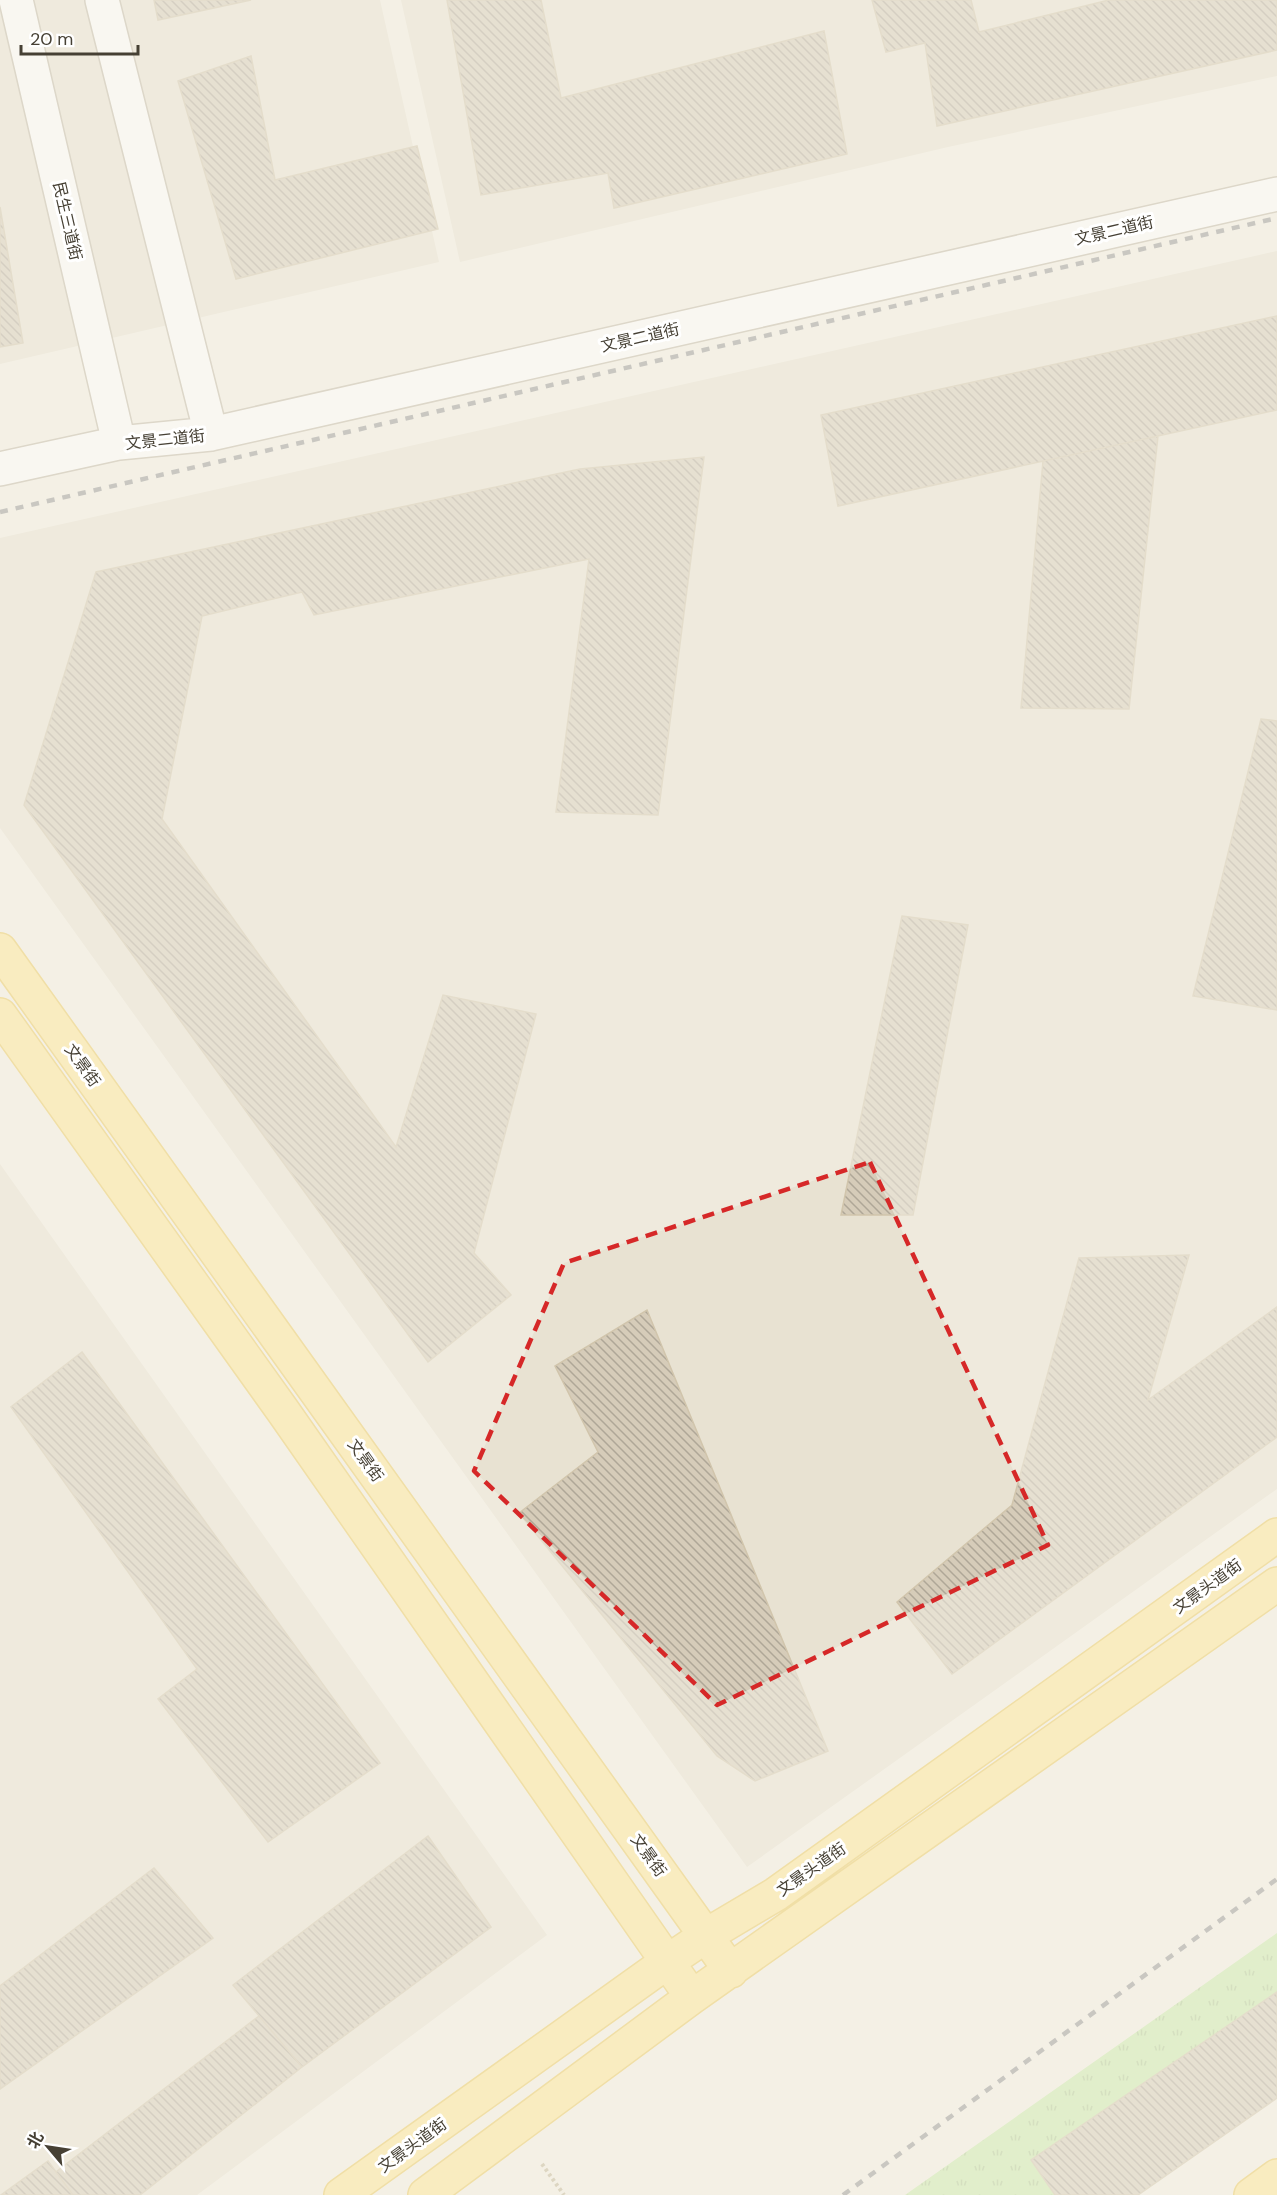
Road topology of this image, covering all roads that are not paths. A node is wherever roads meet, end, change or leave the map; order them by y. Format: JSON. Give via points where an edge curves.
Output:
{"nodes":[{"id":1,"x":16,"y":0,"type":"edge"},
{"id":2,"x":102,"y":0,"type":"edge"},
{"id":3,"x":1277,"y":194,"type":"edge"},
{"id":4,"x":211,"y":434,"type":"junction"},
{"id":5,"x":119,"y":443,"type":"junction"},
{"id":6,"x":0,"y":469,"type":"edge"},
{"id":7,"x":0,"y":950,"type":"edge"},
{"id":8,"x":0,"y":1015,"type":"edge"},
{"id":9,"x":1277,"y":1535,"type":"edge"},
{"id":10,"x":1277,"y":1584,"type":"edge"},
{"id":11,"x":707,"y":1935,"type":"junction"},
{"id":12,"x":667,"y":1962,"type":"junction"},
{"id":13,"x":731,"y":1971,"type":"junction"},
{"id":14,"x":692,"y":1996,"type":"junction"},
{"id":15,"x":1277,"y":2176,"type":"edge"},
{"id":16,"x":341,"y":2195,"type":"edge"},
{"id":17,"x":426,"y":2195,"type":"edge"},
{"id":18,"x":1251,"y":2195,"type":"edge"}],
"edges":[{"from":1,"to":5,"type":"street","name":"民生三道街"},
{"from":2,"to":4,"type":"street"},
{"from":3,"to":4,"type":"street","name":"文景二道街"},
{"from":4,"to":5,"type":"street","name":"文景二道街"},
{"from":5,"to":6,"type":"street","name":"文景二道街"},
{"from":7,"to":11,"type":"main road","name":"文景街"},
{"from":8,"to":12,"type":"main road","via":[[283,1411]]},
{"from":9,"to":11,"type":"main road","name":"文景头道街","via":[[776,1894]]},
{"from":10,"to":13,"type":"main road"},
{"from":11,"to":12,"type":"main road","name":"文景头道街"},
{"from":11,"to":13,"type":"main road","name":"文景街"},
{"from":12,"to":14,"type":"main road"},
{"from":12,"to":16,"type":"main road","name":"文景头道街"},
{"from":13,"to":14,"type":"main road"},
{"from":14,"to":17,"type":"main road"},
{"from":15,"to":18,"type":"main road"}]}
